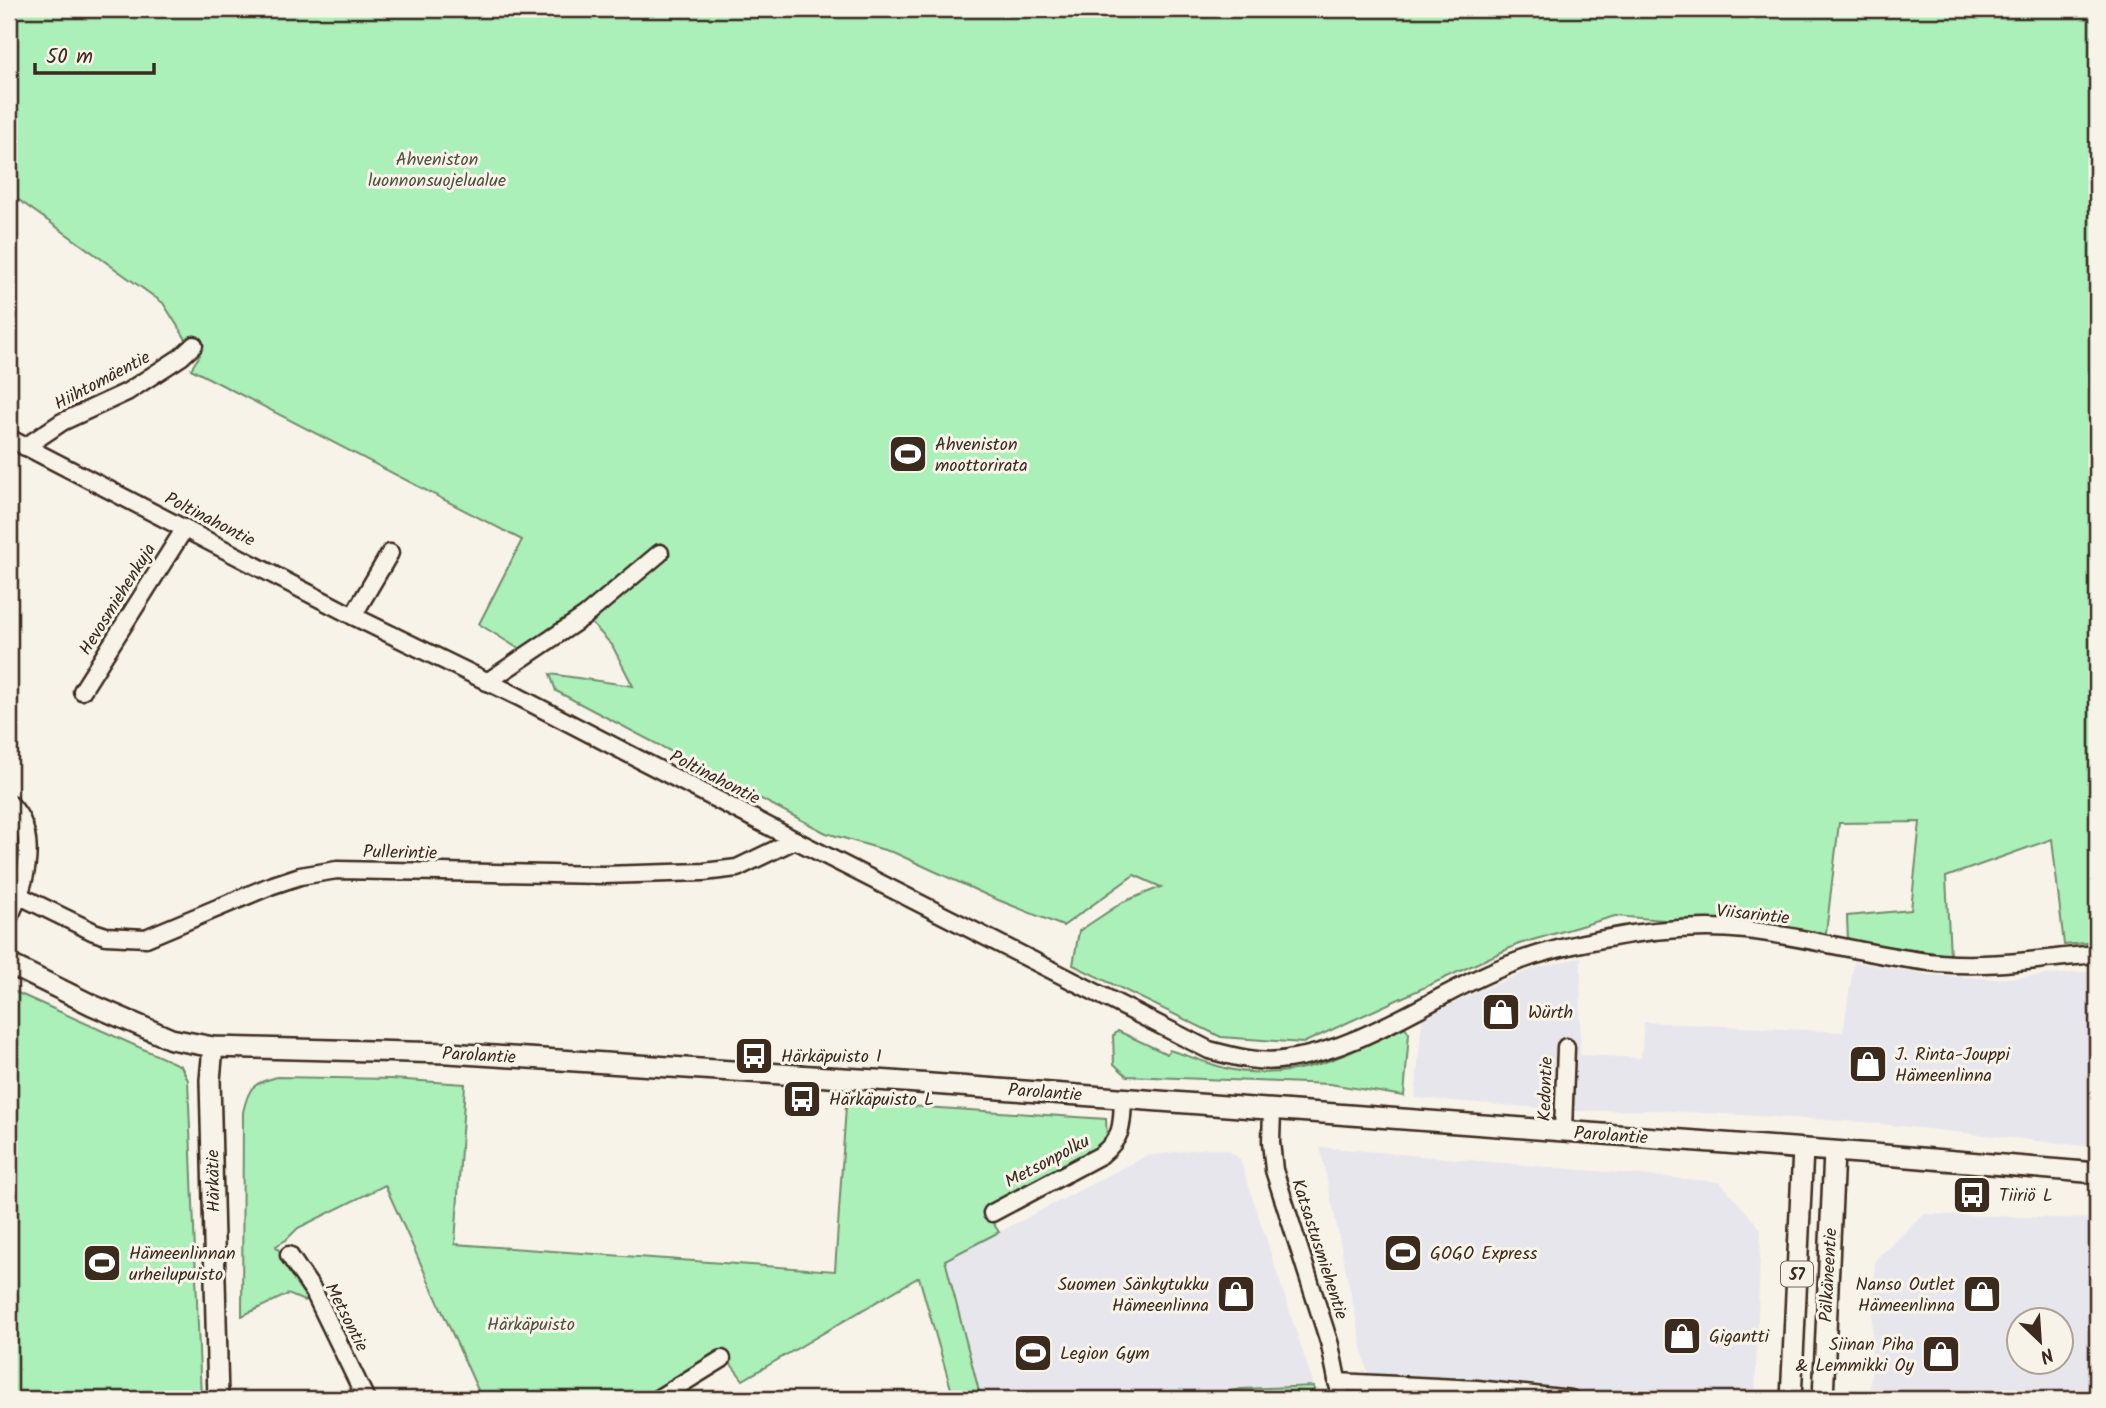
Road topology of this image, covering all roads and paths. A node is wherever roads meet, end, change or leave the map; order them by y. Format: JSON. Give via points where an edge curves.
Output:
{"nodes":[{"id":1,"x":194,"y":345,"type":"dead end"},
{"id":2,"x":9,"y":438,"type":"edge"},
{"id":3,"x":25,"y":447,"type":"junction"},
{"id":4,"x":185,"y":528,"type":"junction"},
{"id":5,"x":390,"y":553,"type":"dead end"},
{"id":6,"x":660,"y":553,"type":"dead end"},
{"id":7,"x":353,"y":616,"type":"junction"},
{"id":8,"x":487,"y":682,"type":"junction"},
{"id":9,"x":82,"y":691,"type":"dead end"},
{"id":10,"x":9,"y":803,"type":"edge"},
{"id":11,"x":795,"y":840,"type":"junction"},
{"id":12,"x":20,"y":896,"type":"junction"},
{"id":13,"x":9,"y":917,"type":"edge"},
{"id":14,"x":2097,"y":954,"type":"edge"},
{"id":15,"x":9,"y":964,"type":"edge"},
{"id":16,"x":1416,"y":1009,"type":"joint"},
{"id":17,"x":213,"y":1047,"type":"junction"},
{"id":18,"x":1566,"y":1047,"type":"dead end"},
{"id":19,"x":1123,"y":1098,"type":"junction"},
{"id":20,"x":1272,"y":1109,"type":"junction"},
{"id":21,"x":1563,"y":1131,"type":"junction"},
{"id":22,"x":1803,"y":1149,"type":"junction"},
{"id":23,"x":1834,"y":1152,"type":"junction"},
{"id":24,"x":2097,"y":1173,"type":"edge"},
{"id":25,"x":992,"y":1213,"type":"dead end"},
{"id":26,"x":289,"y":1255,"type":"dead end"},
{"id":27,"x":722,"y":1359,"type":"dead end"},
{"id":28,"x":1338,"y":1382,"type":"junction"},
{"id":29,"x":218,"y":1399,"type":"edge"},
{"id":30,"x":366,"y":1399,"type":"edge"},
{"id":31,"x":657,"y":1399,"type":"edge"},
{"id":32,"x":1341,"y":1399,"type":"edge"},
{"id":33,"x":1571,"y":1399,"type":"edge"},
{"id":34,"x":1791,"y":1399,"type":"edge"},
{"id":35,"x":1823,"y":1399,"type":"edge"}],
"edges":[{"from":1,"to":3,"type":"street","name":"Hiihtomäentie","via":[[127,392],[62,422]]},
{"from":2,"to":3,"type":"street","name":"Poltinahontie"},
{"from":3,"to":4,"type":"street","name":"Poltinahontie"},
{"from":4,"to":7,"type":"street","name":"Poltinahontie"},
{"from":4,"to":9,"type":"street","name":"Hevosmiehenkuja"},
{"from":5,"to":7,"type":"street"},
{"from":6,"to":8,"type":"street","via":[[585,616]]},
{"from":7,"to":8,"type":"street","name":"Poltinahontie"},
{"from":8,"to":11,"type":"street","name":"Poltinahontie"},
{"from":10,"to":12,"type":"street","via":[[24,827],[28,847]]},
{"from":11,"to":12,"type":"street","name":"Pullerintie","via":[[737,868],[704,872],[603,875],[337,870],[300,876],[146,938],[106,936]]},
{"from":11,"to":16,"type":"street","name":"Poltinahontie","via":[[1209,1050],[1238,1058],[1287,1060],[1360,1036]]},
{"from":12,"to":13,"type":"street"},
{"from":14,"to":16,"type":"street","name":"Viisarintie","via":[[1942,963],[1744,930],[1660,931],[1602,939],[1531,957]]},
{"from":15,"to":17,"type":"main road","name":"Parolantie","via":[[171,1039]]},
{"from":17,"to":19,"type":"main road","name":"Parolantie","via":[[448,1053]]},
{"from":17,"to":29,"type":"main road","name":"Härkätie"},
{"from":18,"to":21,"type":"street","name":"Kedontie"},
{"from":19,"to":20,"type":"main road","name":"Parolantie"},
{"from":19,"to":25,"type":"street","name":"Metsonpolku","via":[[1121,1132],[1114,1144]]},
{"from":20,"to":21,"type":"main road","name":"Parolantie"},
{"from":20,"to":28,"type":"street","name":"Katsastusmiehentie","via":[[1274,1170]]},
{"from":21,"to":22,"type":"main road","name":"Parolantie"},
{"from":22,"to":23,"type":"main road","name":"Parolantie"},
{"from":22,"to":34,"type":"main road","name":"Pälkäneentie","number":"57"},
{"from":23,"to":24,"type":"main road","name":"Parolantie"},
{"from":23,"to":35,"type":"main road","name":"Pälkäneentie","number":"57"},
{"from":26,"to":30,"type":"street","name":"Metsontie","via":[[314,1292]]},
{"from":27,"to":31,"type":"street"},
{"from":28,"to":32,"type":"street","name":"Katsastusmiehentie"},
{"from":28,"to":33,"type":"street"}]}
